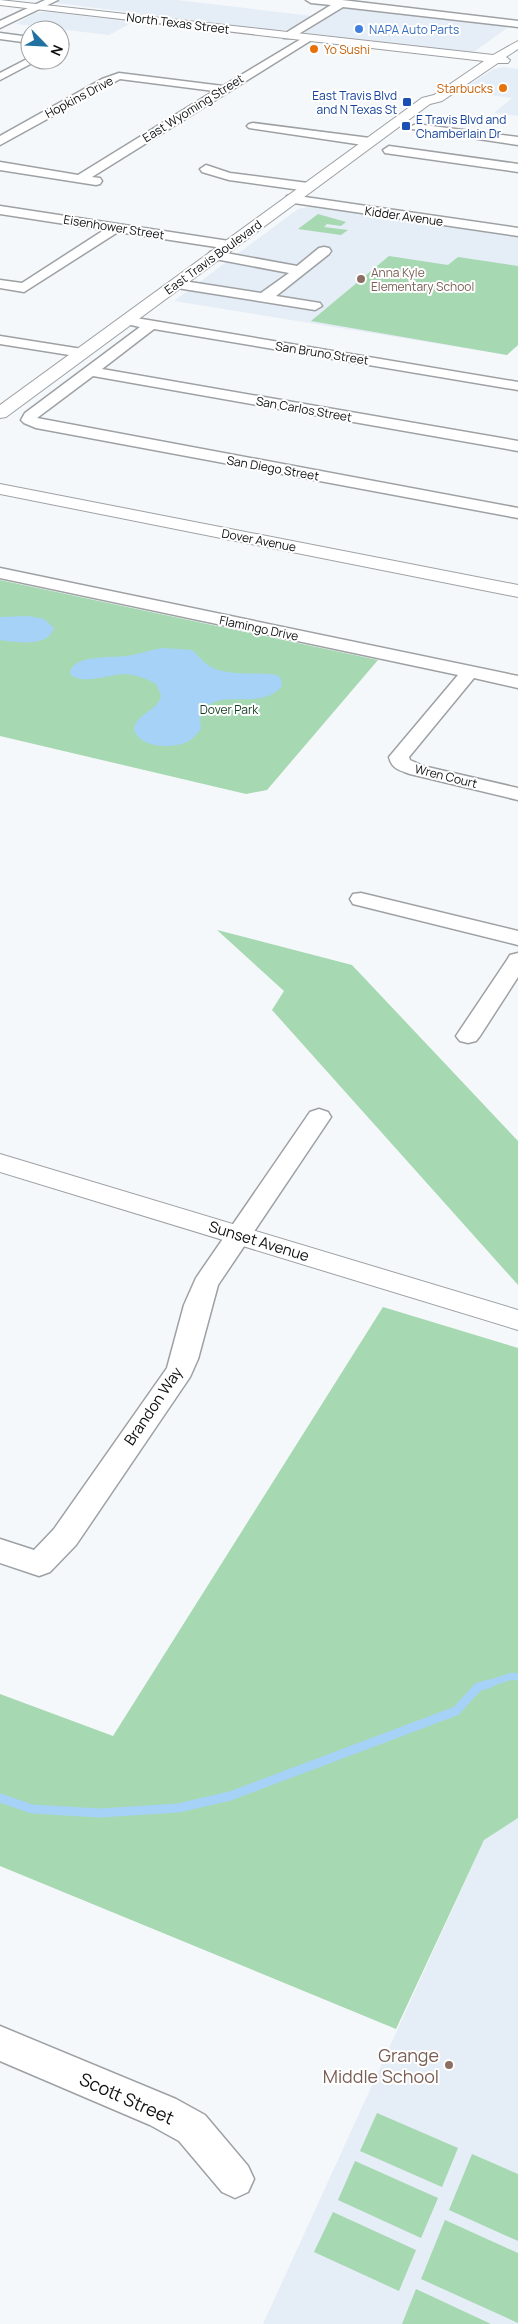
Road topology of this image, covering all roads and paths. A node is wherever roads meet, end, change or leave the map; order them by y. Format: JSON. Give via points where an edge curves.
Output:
{"nodes":[{"id":1,"x":53,"y":0,"type":"edge"},
{"id":2,"x":311,"y":0,"type":"edge"},
{"id":3,"x":0,"y":2,"type":"edge"},
{"id":4,"x":342,"y":4,"type":"junction"},
{"id":5,"x":427,"y":5,"type":"dead end"},
{"id":6,"x":39,"y":6,"type":"junction"},
{"id":7,"x":415,"y":12,"type":"junction"},
{"id":8,"x":518,"y":24,"type":"edge"},
{"id":9,"x":0,"y":25,"type":"edge"},
{"id":10,"x":518,"y":31,"type":"edge"},
{"id":11,"x":0,"y":36,"type":"edge"},
{"id":12,"x":288,"y":36,"type":"junction"},
{"id":13,"x":20,"y":39,"type":"edge"},
{"id":14,"x":306,"y":39,"type":"junction"},
{"id":15,"x":518,"y":44,"type":"edge"},
{"id":16,"x":485,"y":60,"type":"junction"},
{"id":17,"x":518,"y":62,"type":"edge"},
{"id":18,"x":518,"y":66,"type":"edge"},
{"id":19,"x":20,"y":67,"type":"edge"},
{"id":20,"x":0,"y":78,"type":"edge"},
{"id":21,"x":224,"y":89,"type":"junction"},
{"id":22,"x":253,"y":126,"type":"dead end"},
{"id":23,"x":416,"y":128,"type":"dead end"},
{"id":24,"x":394,"y":138,"type":"dead end"},
{"id":25,"x":374,"y":139,"type":"junction"},
{"id":26,"x":513,"y":140,"type":"edge"},
{"id":27,"x":0,"y":141,"type":"edge"},
{"id":28,"x":389,"y":150,"type":"dead end"},
{"id":29,"x":480,"y":163,"type":"junction"},
{"id":30,"x":0,"y":166,"type":"edge"},
{"id":31,"x":518,"y":168,"type":"edge"},
{"id":32,"x":206,"y":169,"type":"dead end"},
{"id":33,"x":81,"y":178,"type":"junction"},
{"id":34,"x":105,"y":182,"type":"dead end"},
{"id":35,"x":308,"y":187,"type":"junction"},
{"id":36,"x":291,"y":199,"type":"junction"},
{"id":37,"x":3,"y":213,"type":"edge"},
{"id":38,"x":115,"y":228,"type":"junction"},
{"id":39,"x":518,"y":232,"type":"edge"},
{"id":40,"x":229,"y":245,"type":"junction"},
{"id":41,"x":324,"y":251,"type":"dead end"},
{"id":42,"x":215,"y":255,"type":"junction"},
{"id":43,"x":300,"y":270,"type":"junction"},
{"id":44,"x":0,"y":284,"type":"edge"},
{"id":45,"x":177,"y":284,"type":"junction"},
{"id":46,"x":264,"y":298,"type":"junction"},
{"id":47,"x":315,"y":306,"type":"dead end"},
{"id":48,"x":126,"y":321,"type":"junction"},
{"id":49,"x":151,"y":325,"type":"junction"},
{"id":50,"x":0,"y":340,"type":"edge"},
{"id":51,"x":82,"y":353,"type":"junction"},
{"id":52,"x":90,"y":371,"type":"junction"},
{"id":53,"x":518,"y":386,"type":"edge"},
{"id":54,"x":0,"y":413,"type":"edge"},
{"id":55,"x":518,"y":446,"type":"edge"},
{"id":56,"x":0,"y":489,"type":"edge"},
{"id":57,"x":518,"y":513,"type":"edge"},
{"id":58,"x":0,"y":573,"type":"edge"},
{"id":59,"x":518,"y":591,"type":"edge"},
{"id":60,"x":470,"y":672,"type":"junction"},
{"id":61,"x":518,"y":682,"type":"edge"},
{"id":62,"x":518,"y":794,"type":"edge"},
{"id":63,"x":361,"y":899,"type":"dead end"},
{"id":64,"x":518,"y":938,"type":"edge"},
{"id":65,"x":518,"y":960,"type":"edge"},
{"id":66,"x":468,"y":1036,"type":"dead end"},
{"id":67,"x":319,"y":1117,"type":"dead end"},
{"id":68,"x":0,"y":1163,"type":"edge"},
{"id":69,"x":240,"y":1235,"type":"junction"},
{"id":70,"x":518,"y":1320,"type":"edge"},
{"id":71,"x":0,"y":1551,"type":"edge"},
{"id":72,"x":0,"y":2043,"type":"edge"},
{"id":73,"x":235,"y":2179,"type":"dead end"}],
"edges":[{"from":1,"to":6,"type":"street"},
{"from":2,"to":4,"type":"street"},
{"from":3,"to":6,"type":"main road","name":"North Texas Street"},
{"from":4,"to":7,"type":"street"},
{"from":4,"to":12,"type":"street"},
{"from":5,"to":7,"type":"street"},
{"from":6,"to":9,"type":"street"},
{"from":6,"to":12,"type":"main road","name":"North Texas Street"},
{"from":7,"to":8,"type":"street"},
{"from":10,"to":16,"type":"main road"},
{"from":11,"to":13,"type":"street"},
{"from":12,"to":14,"type":"main road","name":"North Texas Street"},
{"from":14,"to":16,"type":"main road","name":"North Texas Street"},
{"from":14,"to":21,"type":"street","name":"East Wyoming Street"},
{"from":15,"to":16,"type":"main road"},
{"from":16,"to":17,"type":"main road","name":"North Texas Street"},
{"from":16,"to":18,"type":"main road","name":"North Texas Street"},
{"from":16,"to":25,"type":"main road","name":"East Travis Boulevard","via":[[438,98],[426,101]]},
{"from":19,"to":20,"type":"street"},
{"from":21,"to":27,"type":"street","name":"Hopkins Drive","via":[[118,76]]},
{"from":21,"to":33,"type":"street","name":"East Wyoming Street"},
{"from":22,"to":25,"type":"street"},
{"from":23,"to":26,"type":"street"},
{"from":24,"to":25,"type":"street"},
{"from":25,"to":35,"type":"main road","name":"East Travis Boulevard"},
{"from":26,"to":29,"type":"street"},
{"from":28,"to":29,"type":"street"},
{"from":29,"to":31,"type":"street"},
{"from":30,"to":33,"type":"street"},
{"from":32,"to":35,"type":"street","via":[[229,176]]},
{"from":33,"to":34,"type":"street"},
{"from":35,"to":36,"type":"main road","name":"East Travis Boulevard"},
{"from":36,"to":39,"type":"street","name":"Kidder Avenue"},
{"from":36,"to":40,"type":"main road","name":"East Travis Boulevard"},
{"from":37,"to":38,"type":"street","name":"Eisenhower Street"},
{"from":38,"to":40,"type":"street","name":"Eisenhower Street"},
{"from":38,"to":44,"type":"street","via":[[24,288]]},
{"from":40,"to":42,"type":"main road","name":"East Travis Boulevard"},
{"from":41,"to":43,"type":"street"},
{"from":42,"to":43,"type":"street"},
{"from":42,"to":45,"type":"main road","name":"East Travis Boulevard"},
{"from":43,"to":46,"type":"street"},
{"from":45,"to":46,"type":"street"},
{"from":45,"to":48,"type":"main road","name":"East Travis Boulevard"},
{"from":46,"to":47,"type":"street"},
{"from":48,"to":49,"type":"street","name":"San Bruno Street"},
{"from":48,"to":51,"type":"main road","name":"East Travis Boulevard"},
{"from":49,"to":52,"type":"street"},
{"from":49,"to":53,"type":"street","name":"San Bruno Street"},
{"from":50,"to":51,"type":"street"},
{"from":51,"to":54,"type":"main road","name":"East Travis Boulevard"},
{"from":52,"to":55,"type":"street","name":"San Carlos Street"},
{"from":52,"to":57,"type":"street","name":"San Diego Street","via":[[29,420],[36,424]]},
{"from":56,"to":59,"type":"main road","name":"Dover Avenue"},
{"from":58,"to":60,"type":"street","name":"Flamingo Drive"},
{"from":60,"to":61,"type":"street","name":"Flamingo Drive"},
{"from":60,"to":62,"type":"street","name":"Wren Court","via":[[405,748],[399,757],[401,764]]},
{"from":63,"to":64,"type":"street"},
{"from":65,"to":66,"type":"street"},
{"from":67,"to":69,"type":"street","name":"Brandon Way"},
{"from":68,"to":69,"type":"main road","name":"Sunset Avenue"},
{"from":69,"to":70,"type":"main road","name":"Sunset Avenue"},
{"from":69,"to":71,"type":"street","name":"Brandon Way","via":[[205,1284],[196,1304],[189,1346],[180,1370],[65,1537],[39,1564]]},
{"from":72,"to":73,"type":"street","name":"Scott Street","via":[[163,2112],[192,2128]]}]}
